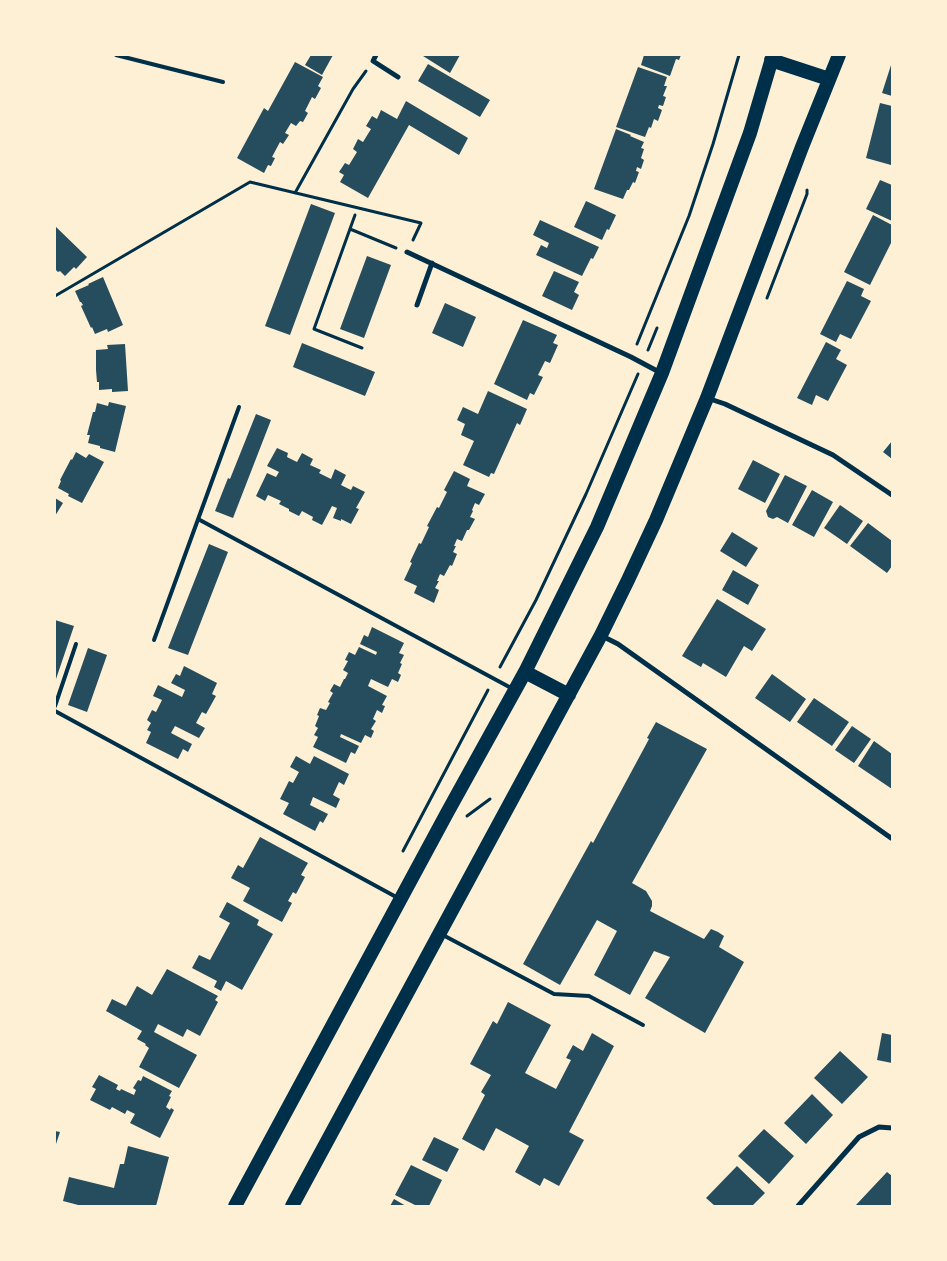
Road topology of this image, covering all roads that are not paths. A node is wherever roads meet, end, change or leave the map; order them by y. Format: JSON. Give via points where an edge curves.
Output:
{"nodes":[{"id":1,"x":116,"y":55,"type":"edge"},
{"id":2,"x":376,"y":55,"type":"edge"},
{"id":3,"x":839,"y":55,"type":"edge"},
{"id":4,"x":772,"y":58,"type":"edge"},
{"id":5,"x":398,"y":77,"type":"dead end"},
{"id":6,"x":829,"y":79,"type":"junction"},
{"id":7,"x":223,"y":82,"type":"dead end"},
{"id":8,"x":407,"y":252,"type":"road end"},
{"id":9,"x":432,"y":263,"type":"junction"},
{"id":10,"x":416,"y":305,"type":"dead end"},
{"id":11,"x":662,"y":373,"type":"junction"},
{"id":12,"x":707,"y":398,"type":"junction"},
{"id":13,"x":239,"y":407,"type":"dead end"},
{"id":14,"x":892,"y":495,"type":"edge"},
{"id":15,"x":198,"y":519,"type":"junction"},
{"id":16,"x":601,"y":635,"type":"junction"},
{"id":17,"x":154,"y":640,"type":"dead end"},
{"id":18,"x":76,"y":644,"type":"dead end"},
{"id":19,"x":525,"y":672,"type":"junction"},
{"id":20,"x":515,"y":690,"type":"junction"},
{"id":21,"x":569,"y":695,"type":"junction"},
{"id":22,"x":55,"y":706,"type":"edge"},
{"id":23,"x":55,"y":711,"type":"edge"},
{"id":24,"x":892,"y":836,"type":"edge"},
{"id":25,"x":400,"y":899,"type":"junction"},
{"id":26,"x":440,"y":933,"type":"junction"},
{"id":27,"x":643,"y":1024,"type":"dead end"},
{"id":28,"x":892,"y":1128,"type":"edge"},
{"id":29,"x":234,"y":1206,"type":"edge"},
{"id":30,"x":292,"y":1206,"type":"edge"},
{"id":31,"x":798,"y":1206,"type":"edge"}],
"edges":[{"from":1,"to":7,"type":"lane"},
{"from":2,"to":5,"type":"street","via":[[373,61]]},
{"from":3,"to":6,"type":"highway"},
{"from":4,"to":6,"type":"highway"},
{"from":4,"to":11,"type":"highway","via":[[750,133]]},
{"from":6,"to":12,"type":"highway"},
{"from":8,"to":9,"type":"street"},
{"from":9,"to":10,"type":"street"},
{"from":9,"to":11,"type":"street"},
{"from":11,"to":19,"type":"highway","via":[[597,527]]},
{"from":12,"to":14,"type":"street","via":[[833,455]]},
{"from":12,"to":16,"type":"highway","via":[[656,520]]},
{"from":13,"to":15,"type":"lane"},
{"from":15,"to":17,"type":"lane"},
{"from":15,"to":20,"type":"lane"},
{"from":16,"to":21,"type":"highway"},
{"from":16,"to":24,"type":"street"},
{"from":18,"to":22,"type":"lane"},
{"from":19,"to":20,"type":"highway"},
{"from":19,"to":21,"type":"highway"},
{"from":20,"to":25,"type":"highway"},
{"from":21,"to":26,"type":"highway"},
{"from":23,"to":25,"type":"lane"},
{"from":25,"to":29,"type":"highway"},
{"from":26,"to":27,"type":"lane","via":[[554,994],[588,996]]},
{"from":26,"to":30,"type":"highway"},
{"from":28,"to":31,"type":"street","via":[[879,1127],[859,1137]]}]}
